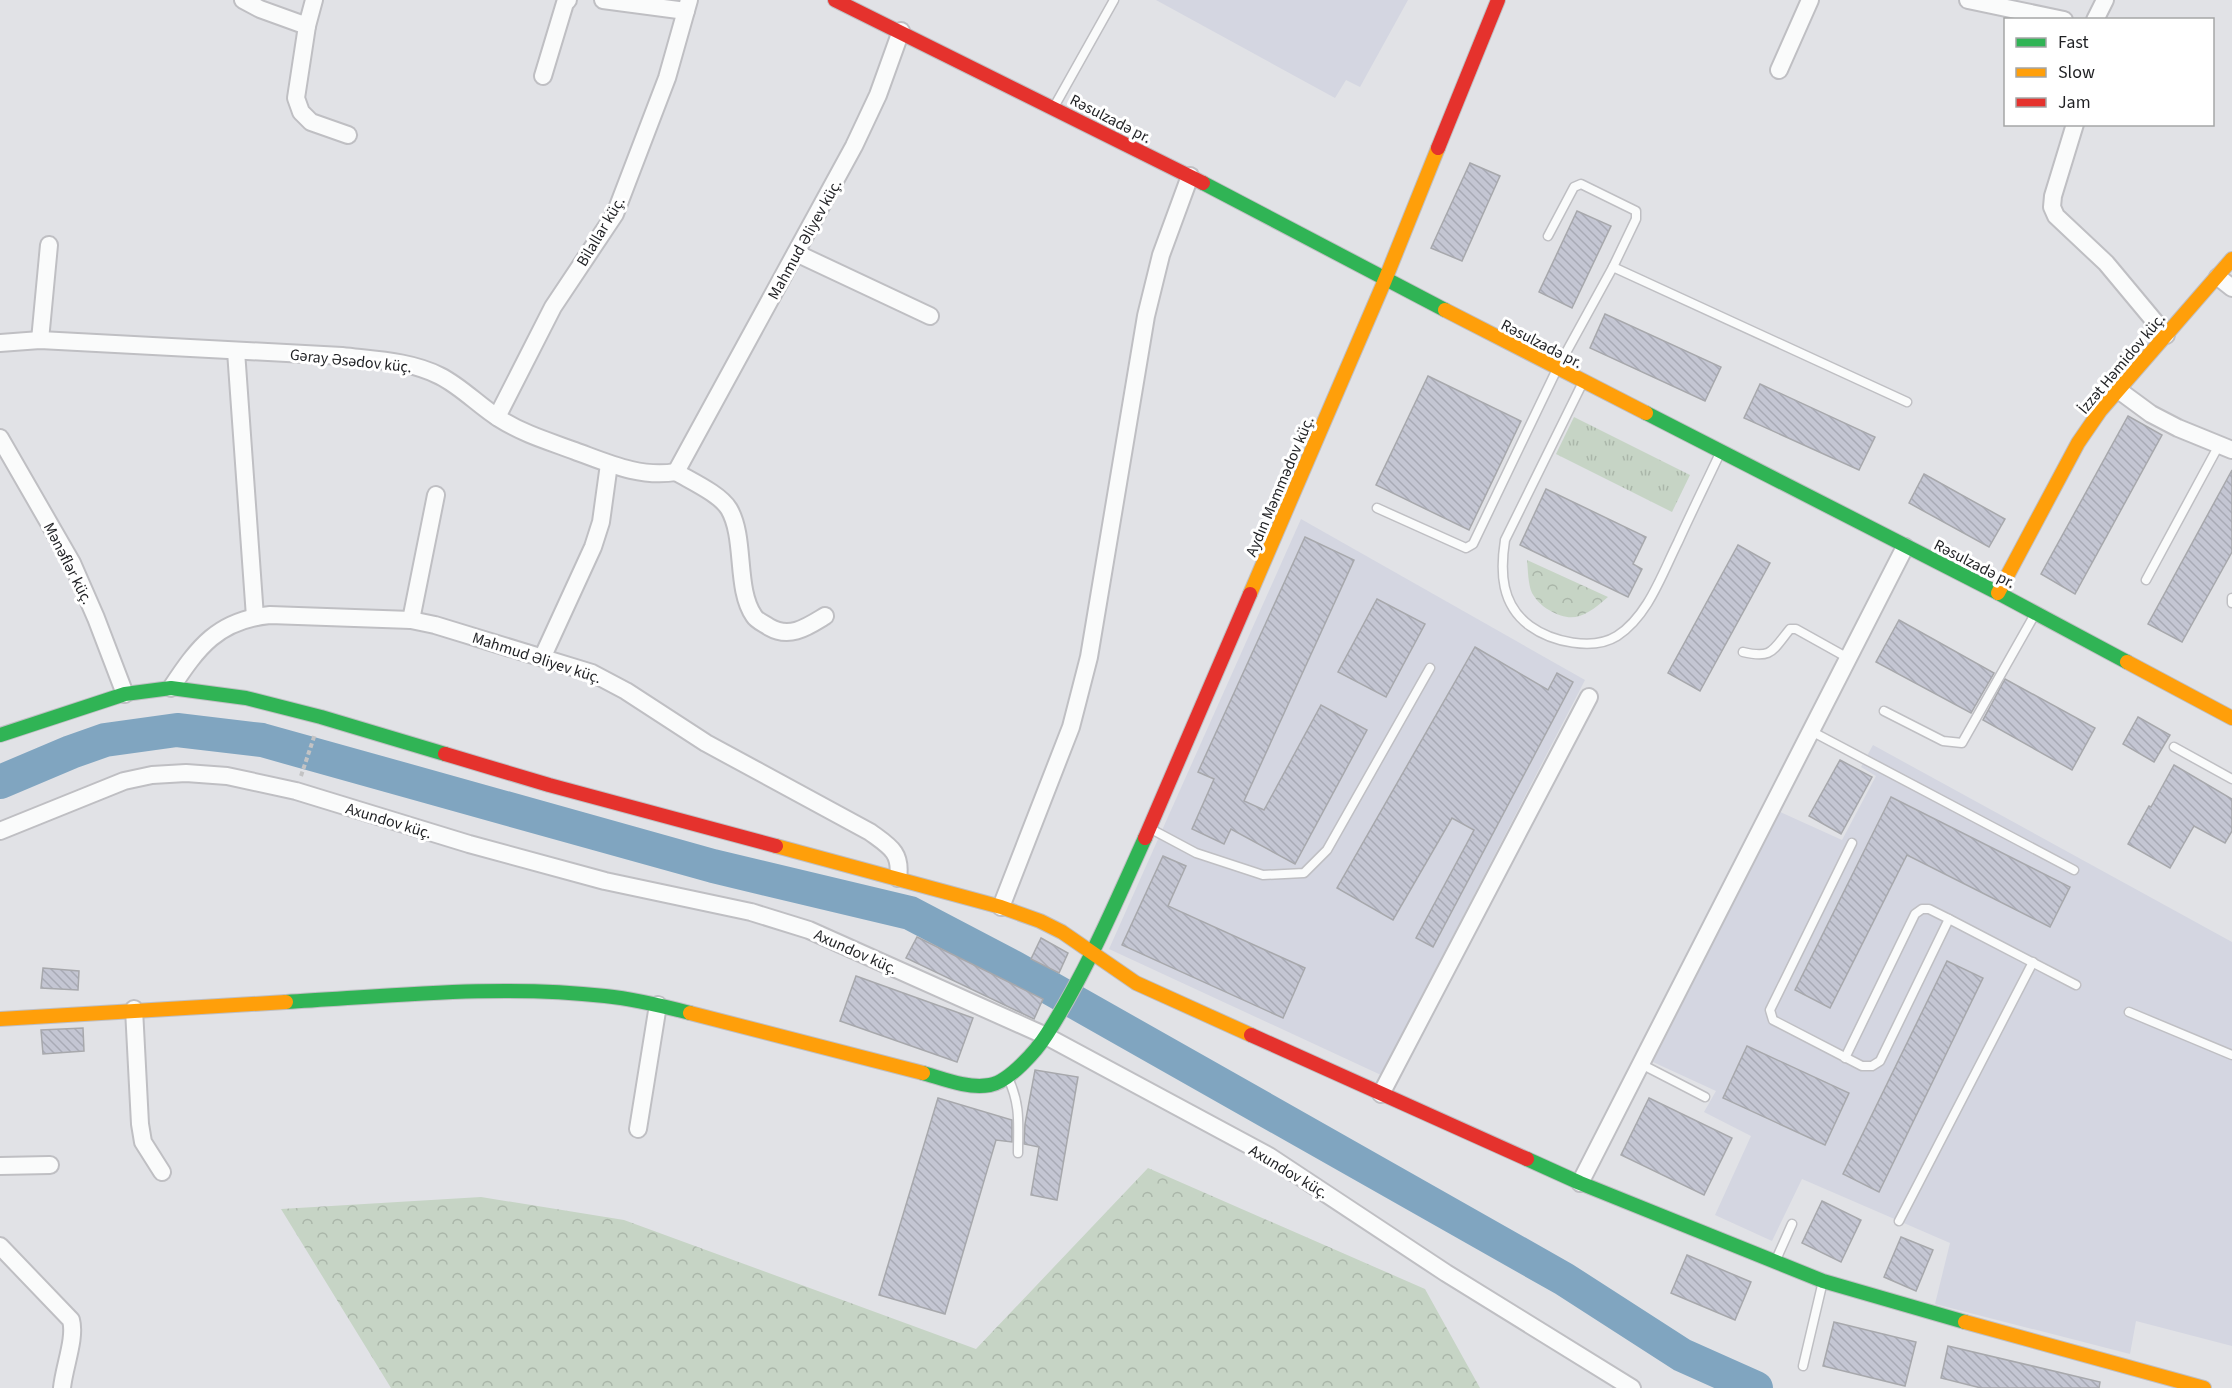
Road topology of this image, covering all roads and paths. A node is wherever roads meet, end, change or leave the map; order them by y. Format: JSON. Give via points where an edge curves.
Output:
{"nodes":[{"id":1,"x":243,"y":0,"type":"edge"},
{"id":2,"x":314,"y":0,"type":"edge"},
{"id":3,"x":568,"y":0,"type":"edge"},
{"id":4,"x":603,"y":0,"type":"edge"},
{"id":5,"x":835,"y":0,"type":"edge"},
{"id":6,"x":1114,"y":0,"type":"edge"},
{"id":7,"x":1498,"y":0,"type":"edge"},
{"id":8,"x":1810,"y":0,"type":"edge"},
{"id":9,"x":2104,"y":0,"type":"edge"},
{"id":10,"x":1978,"y":1,"type":"edge"},
{"id":11,"x":688,"y":6,"type":"edge"},
{"id":12,"x":2055,"y":18,"type":"edge"},
{"id":13,"x":2096,"y":18,"type":"edge"},
{"id":14,"x":307,"y":26,"type":"junction"},
{"id":15,"x":901,"y":31,"type":"junction"},
{"id":16,"x":1779,"y":70,"type":"dead end"},
{"id":17,"x":543,"y":76,"type":"dead end"},
{"id":18,"x":1053,"y":107,"type":"junction"},
{"id":19,"x":2074,"y":126,"type":"edge"},
{"id":20,"x":348,"y":135,"type":"dead end"},
{"id":21,"x":1190,"y":176,"type":"junction"},
{"id":22,"x":1548,"y":236,"type":"dead end"},
{"id":23,"x":49,"y":245,"type":"dead end"},
{"id":24,"x":796,"y":253,"type":"junction"},
{"id":25,"x":2232,"y":260,"type":"edge"},
{"id":26,"x":1613,"y":267,"type":"junction"},
{"id":27,"x":2218,"y":277,"type":"junction"},
{"id":28,"x":1385,"y":280,"type":"junction"},
{"id":29,"x":2232,"y":288,"type":"edge"},
{"id":30,"x":930,"y":316,"type":"dead end"},
{"id":31,"x":2166,"y":335,"type":"junction"},
{"id":32,"x":40,"y":340,"type":"junction"},
{"id":33,"x":0,"y":343,"type":"edge"},
{"id":34,"x":236,"y":351,"type":"junction"},
{"id":35,"x":1557,"y":369,"type":"junction"},
{"id":36,"x":1583,"y":382,"type":"junction"},
{"id":37,"x":2117,"y":389,"type":"junction"},
{"id":38,"x":1907,"y":402,"type":"dead end"},
{"id":39,"x":497,"y":417,"type":"junction"},
{"id":40,"x":0,"y":438,"type":"edge"},
{"id":41,"x":2226,"y":447,"type":"edge"},
{"id":42,"x":1722,"y":451,"type":"junction"},
{"id":43,"x":609,"y":464,"type":"junction"},
{"id":44,"x":676,"y":472,"type":"junction"},
{"id":45,"x":436,"y":495,"type":"dead end"},
{"id":46,"x":1377,"y":508,"type":"dead end"},
{"id":47,"x":1905,"y":547,"type":"junction"},
{"id":48,"x":2146,"y":580,"type":"dead end"},
{"id":49,"x":1998,"y":593,"type":"junction"},
{"id":50,"x":2232,"y":598,"type":"edge"},
{"id":51,"x":2232,"y":603,"type":"edge"},
{"id":52,"x":2035,"y":613,"type":"junction"},
{"id":53,"x":825,"y":616,"type":"dead end"},
{"id":54,"x":255,"y":617,"type":"junction"},
{"id":55,"x":411,"y":620,"type":"junction"},
{"id":56,"x":1743,"y":652,"type":"dead end"},
{"id":57,"x":543,"y":656,"type":"junction"},
{"id":58,"x":1848,"y":658,"type":"junction"},
{"id":59,"x":1430,"y":668,"type":"dead end"},
{"id":60,"x":171,"y":688,"type":"junction"},
{"id":61,"x":125,"y":694,"type":"junction"},
{"id":62,"x":1589,"y":697,"type":"dead end"},
{"id":63,"x":1884,"y":711,"type":"dead end"},
{"id":64,"x":321,"y":717,"type":"junction"},
{"id":65,"x":2232,"y":718,"type":"edge"},
{"id":66,"x":1811,"y":731,"type":"junction"},
{"id":67,"x":0,"y":735,"type":"edge"},
{"id":68,"x":2175,"y":747,"type":"dead end"},
{"id":69,"x":2232,"y":779,"type":"edge"},
{"id":70,"x":296,"y":791,"type":"junction"},
{"id":71,"x":1150,"y":828,"type":"junction"},
{"id":72,"x":0,"y":831,"type":"edge"},
{"id":73,"x":1852,"y":843,"type":"dead end"},
{"id":74,"x":2074,"y":870,"type":"dead end"},
{"id":75,"x":898,"y":878,"type":"junction"},
{"id":76,"x":1001,"y":907,"type":"junction"},
{"id":77,"x":1950,"y":919,"type":"junction"},
{"id":78,"x":1091,"y":954,"type":"junction"},
{"id":79,"x":2033,"y":962,"type":"junction"},
{"id":80,"x":2076,"y":985,"type":"dead end"},
{"id":81,"x":658,"y":1005,"type":"junction"},
{"id":82,"x":134,"y":1009,"type":"junction"},
{"id":83,"x":2128,"y":1012,"type":"dead end"},
{"id":84,"x":0,"y":1019,"type":"edge"},
{"id":85,"x":1046,"y":1036,"type":"junction"},
{"id":86,"x":2232,"y":1055,"type":"edge"},
{"id":87,"x":1845,"y":1058,"type":"junction"},
{"id":88,"x":1641,"y":1064,"type":"junction"},
{"id":89,"x":1008,"y":1078,"type":"junction"},
{"id":90,"x":1381,"y":1094,"type":"junction"},
{"id":91,"x":1705,"y":1096,"type":"dead end"},
{"id":92,"x":638,"y":1129,"type":"dead end"},
{"id":93,"x":1018,"y":1153,"type":"dead end"},
{"id":94,"x":50,"y":1165,"type":"dead end"},
{"id":95,"x":0,"y":1166,"type":"edge"},
{"id":96,"x":162,"y":1172,"type":"dead end"},
{"id":97,"x":1580,"y":1183,"type":"junction"},
{"id":98,"x":1899,"y":1221,"type":"dead end"},
{"id":99,"x":1792,"y":1224,"type":"dead end"},
{"id":100,"x":0,"y":1246,"type":"edge"},
{"id":101,"x":1774,"y":1263,"type":"junction"},
{"id":102,"x":1823,"y":1281,"type":"junction"},
{"id":103,"x":1803,"y":1366,"type":"dead end"},
{"id":104,"x":62,"y":1388,"type":"edge"},
{"id":105,"x":1632,"y":1388,"type":"edge"},
{"id":106,"x":2204,"y":1388,"type":"edge"}],
"edges":[{"from":1,"to":14,"type":"street"},
{"from":2,"to":14,"type":"street"},
{"from":3,"to":17,"type":"street"},
{"from":4,"to":11,"type":"street"},
{"from":5,"to":15,"type":"street","name":"Rəsulzadə pr."},
{"from":6,"to":18,"type":"lane"},
{"from":7,"to":28,"type":"street","name":"Aydın Məmmədov küç."},
{"from":8,"to":16,"type":"street"},
{"from":9,"to":13,"type":"street"},
{"from":10,"to":12,"type":"street"},
{"from":11,"to":39,"type":"street","name":"Bilallar küç.","via":[[667,78],[615,214],[553,307]]},
{"from":14,"to":20,"type":"street","via":[[296,98],[301,112],[312,122]]},
{"from":15,"to":18,"type":"street","name":"Rəsulzadə pr."},
{"from":15,"to":24,"type":"street","name":"Mahmud Əliyev küç.","via":[[878,96]]},
{"from":18,"to":21,"type":"street","name":"Rəsulzadə pr."},
{"from":19,"to":31,"type":"street","via":[[2053,196],[2055,216],[2106,263]]},
{"from":21,"to":28,"type":"street","name":"Rəsulzadə pr."},
{"from":21,"to":76,"type":"street","via":[[1161,255],[1146,316],[1081,694]]},
{"from":22,"to":26,"type":"lane","via":[[1574,187],[1581,184],[1636,211],[1636,219]]},
{"from":23,"to":32,"type":"street"},
{"from":24,"to":30,"type":"street"},
{"from":24,"to":44,"type":"street","name":"Mahmud Əliyev küç."},
{"from":25,"to":27,"type":"street","name":"İzzət Həmidov küç."},
{"from":26,"to":35,"type":"lane"},
{"from":26,"to":38,"type":"lane"},
{"from":27,"to":29,"type":"street"},
{"from":27,"to":31,"type":"street","name":"İzzət Həmidov küç."},
{"from":28,"to":35,"type":"street","name":"Rəsulzadə pr."},
{"from":28,"to":71,"type":"street","name":"Aydın Məmmədov küç."},
{"from":31,"to":37,"type":"street","name":"İzzət Həmidov küç."},
{"from":32,"to":33,"type":"street","name":"Gəray Əsədov küç."},
{"from":32,"to":34,"type":"street","name":"Gəray Əsədov küç."},
{"from":34,"to":39,"type":"street","name":"Gəray Əsədov küç.","via":[[342,356],[420,368],[460,388]]},
{"from":34,"to":54,"type":"street"},
{"from":35,"to":36,"type":"street","name":"Rəsulzadə pr."},
{"from":35,"to":46,"type":"lane","via":[[1473,544],[1466,549]]},
{"from":36,"to":42,"type":"street","name":"Rəsulzadə pr."},
{"from":36,"to":42,"type":"lane","via":[[1505,540],[1502,562],[1503,587],[1512,606],[1529,626],[1552,638],[1593,644],[1616,637],[1636,620]]},
{"from":37,"to":41,"type":"street","via":[[2178,429]]},
{"from":37,"to":49,"type":"street","name":"İzzət Həmidov küç.","via":[[2078,443]]},
{"from":39,"to":43,"type":"street","name":"Gəray Əsədov küç.","via":[[521,432]]},
{"from":40,"to":61,"type":"street","name":"Mənəflər küç.","via":[[72,563]]},
{"from":41,"to":48,"type":"lane"},
{"from":42,"to":47,"type":"street","name":"Rəsulzadə pr."},
{"from":43,"to":44,"type":"street","name":"Gəray Əsədov küç.","via":[[638,472]]},
{"from":43,"to":57,"type":"street","via":[[601,522],[593,547]]},
{"from":44,"to":53,"type":"street","via":[[719,498],[729,509],[747,600],[755,618],[776,630],[791,632]]},
{"from":45,"to":55,"type":"street"},
{"from":47,"to":49,"type":"street","name":"Rəsulzadə pr."},
{"from":47,"to":58,"type":"street"},
{"from":49,"to":52,"type":"street","name":"Rəsulzadə pr."},
{"from":50,"to":51,"type":"lane"},
{"from":52,"to":63,"type":"lane","via":[[1962,743],[1943,741]]},
{"from":52,"to":65,"type":"street","name":"Rəsulzadə pr."},
{"from":54,"to":55,"type":"street","name":"Mahmud Əliyev küç."},
{"from":54,"to":60,"type":"street","name":"Mahmud Əliyev küç.","via":[[229,625],[194,653]]},
{"from":55,"to":57,"type":"street","name":"Mahmud Əliyev küç."},
{"from":56,"to":58,"type":"lane","via":[[1761,656],[1770,652],[1790,629],[1796,629]]},
{"from":57,"to":75,"type":"street","name":"Mahmud Əliyev küç.","via":[[611,681],[706,743],[870,832],[891,848],[900,864]]},
{"from":58,"to":66,"type":"street"},
{"from":59,"to":71,"type":"lane","via":[[1328,850],[1304,873],[1263,875],[1196,853]]},
{"from":60,"to":61,"type":"street"},
{"from":60,"to":64,"type":"street","via":[[246,698]]},
{"from":61,"to":67,"type":"street"},
{"from":62,"to":90,"type":"street"},
{"from":64,"to":70,"type":"path"},
{"from":64,"to":75,"type":"street","via":[[549,785]]},
{"from":66,"to":74,"type":"lane"},
{"from":66,"to":88,"type":"street"},
{"from":68,"to":69,"type":"lane"},
{"from":70,"to":72,"type":"street","name":"Axundov küç.","via":[[227,776],[152,775],[124,782]]},
{"from":70,"to":85,"type":"street","name":"Axundov küç.","via":[[604,882],[751,912],[809,930]]},
{"from":71,"to":78,"type":"street","name":"Aydın Məmmədov küç."},
{"from":73,"to":87,"type":"lane","via":[[1770,1010],[1773,1020]]},
{"from":75,"to":76,"type":"street"},
{"from":76,"to":78,"type":"street","via":[[1046,923]]},
{"from":77,"to":79,"type":"lane"},
{"from":77,"to":87,"type":"lane","via":[[1880,1061],[1862,1066]]},
{"from":77,"to":87,"type":"lane","via":[[1929,909],[1915,914]]},
{"from":78,"to":85,"type":"street","name":"Aydın Məmmədov küç."},
{"from":78,"to":90,"type":"street","via":[[1136,983]]},
{"from":79,"to":80,"type":"lane"},
{"from":79,"to":98,"type":"lane"},
{"from":81,"to":82,"type":"street","via":[[608,996],[516,992]]},
{"from":81,"to":89,"type":"street","via":[[964,1084],[990,1085]]},
{"from":81,"to":92,"type":"street"},
{"from":82,"to":84,"type":"street"},
{"from":82,"to":96,"type":"street","via":[[143,1142]]},
{"from":83,"to":86,"type":"lane"},
{"from":85,"to":89,"type":"street","name":"Aydın Məmmədov küç."},
{"from":85,"to":105,"type":"street","name":"Axundov küç.","via":[[1269,1156],[1446,1273]]},
{"from":88,"to":91,"type":"lane"},
{"from":88,"to":97,"type":"street"},
{"from":89,"to":93,"type":"lane","via":[[1019,1109]]},
{"from":90,"to":97,"type":"street"},
{"from":94,"to":95,"type":"street"},
{"from":97,"to":101,"type":"street"},
{"from":99,"to":101,"type":"lane"},
{"from":100,"to":104,"type":"street","via":[[71,1320],[74,1331]]},
{"from":101,"to":102,"type":"street"},
{"from":102,"to":103,"type":"lane"},
{"from":102,"to":106,"type":"street"}]}
